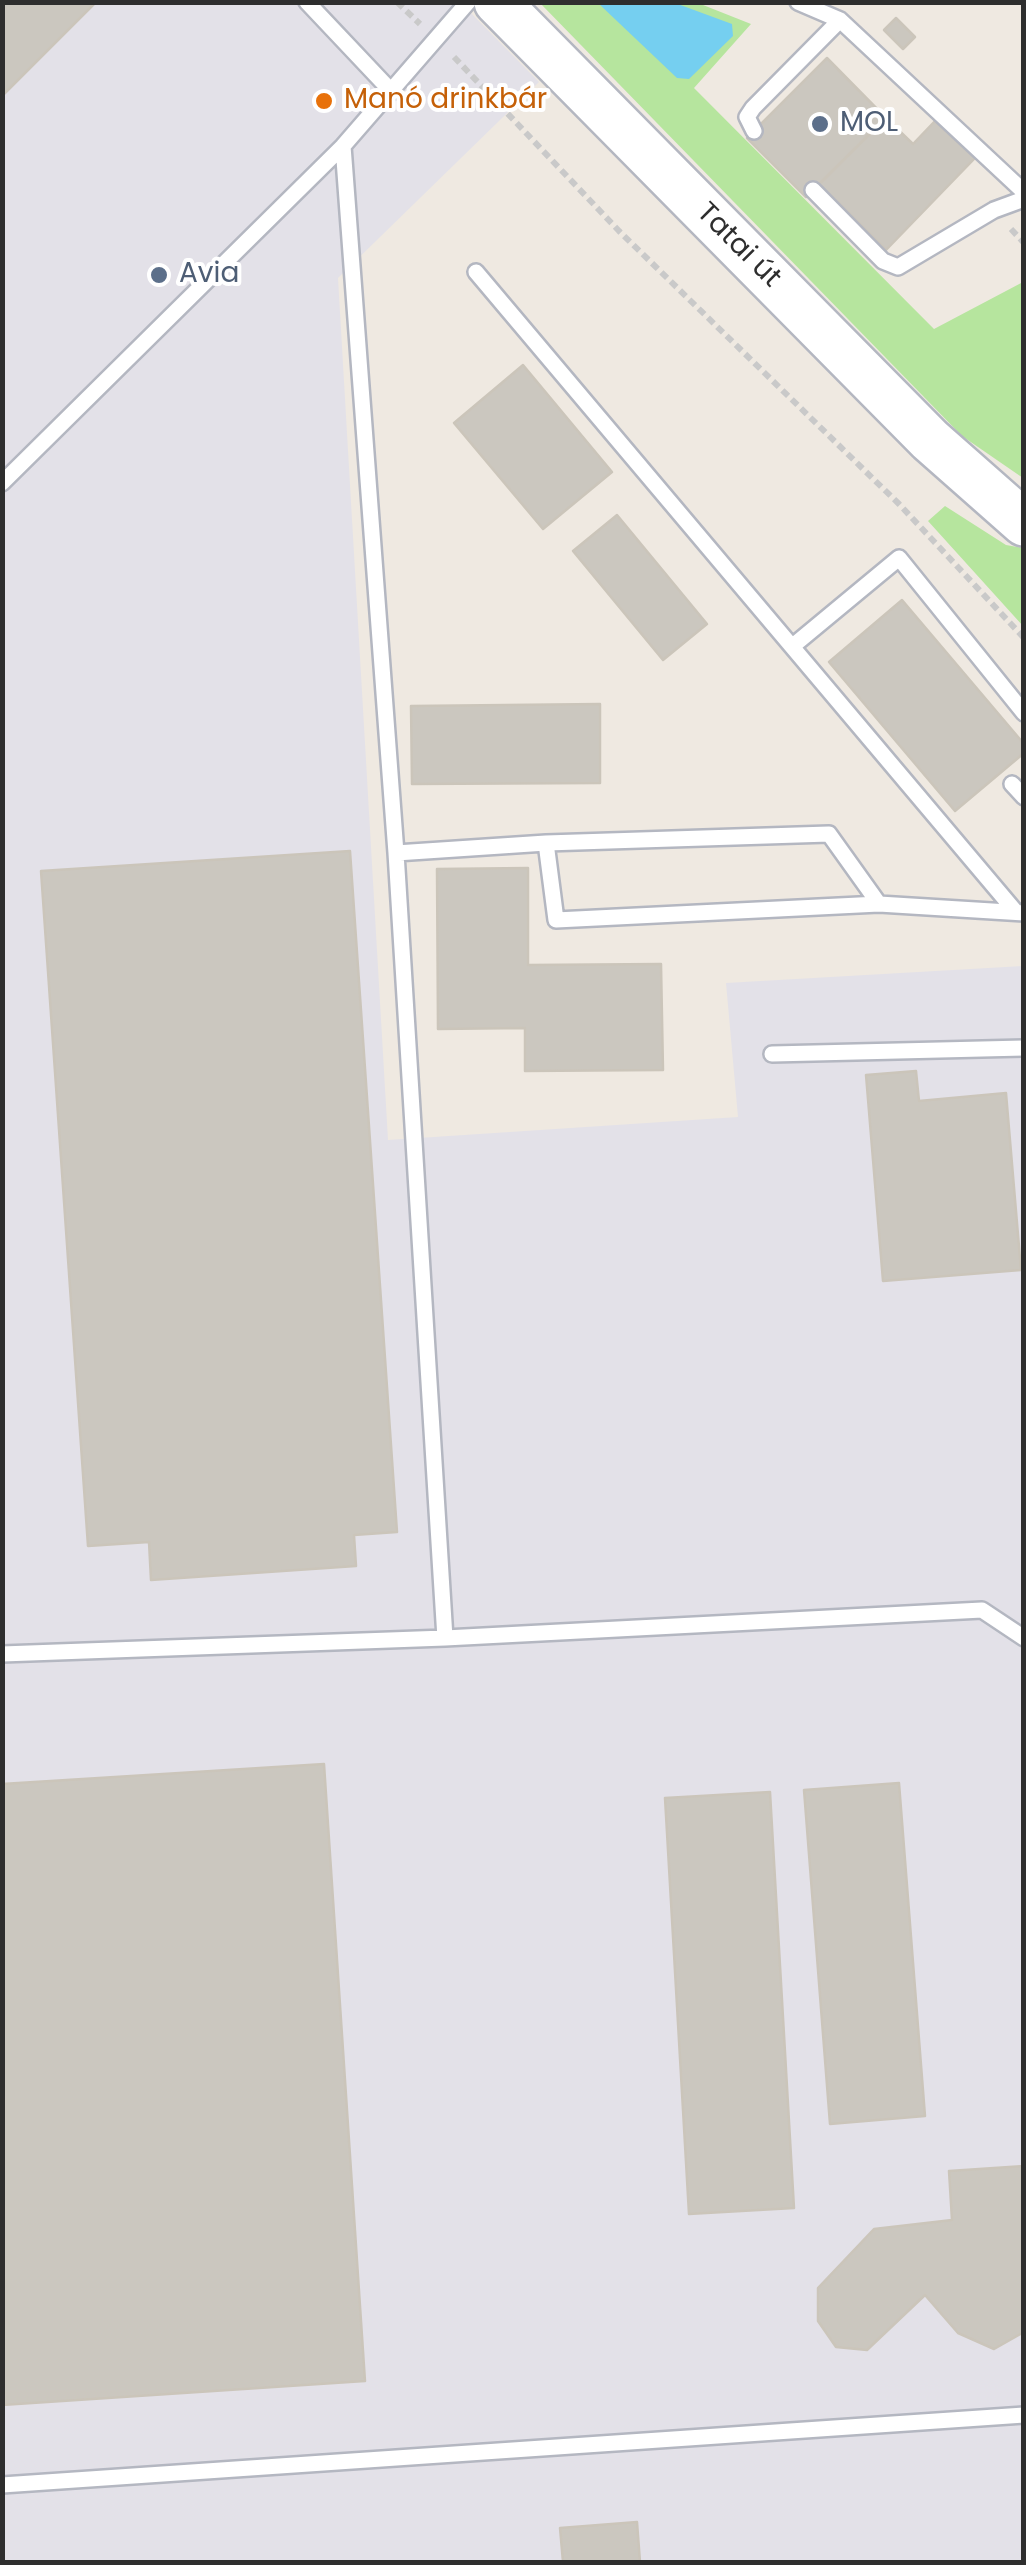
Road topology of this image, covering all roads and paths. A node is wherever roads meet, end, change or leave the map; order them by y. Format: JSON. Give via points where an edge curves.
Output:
{"nodes":[{"id":1,"x":307,"y":2,"type":"edge"},
{"id":2,"x":397,"y":2,"type":"edge"},
{"id":3,"x":468,"y":2,"type":"edge"},
{"id":4,"x":497,"y":2,"type":"edge"},
{"id":5,"x":798,"y":2,"type":"edge"},
{"id":6,"x":840,"y":20,"type":"junction"},
{"id":7,"x":437,"y":40,"type":"junction"},
{"id":8,"x":392,"y":92,"type":"junction"},
{"id":9,"x":754,"y":131,"type":"dead end"},
{"id":10,"x":343,"y":146,"type":"junction"},
{"id":11,"x":814,"y":190,"type":"dead end"},
{"id":12,"x":1024,"y":192,"type":"edge"},
{"id":13,"x":1024,"y":200,"type":"edge"},
{"id":14,"x":476,"y":272,"type":"dead end"},
{"id":15,"x":2,"y":483,"type":"edge"},
{"id":16,"x":982,"y":487,"type":"junction"},
{"id":17,"x":1024,"y":504,"type":"edge"},
{"id":18,"x":1024,"y":524,"type":"edge"},
{"id":19,"x":1024,"y":638,"type":"edge"},
{"id":20,"x":794,"y":646,"type":"junction"},
{"id":21,"x":1024,"y":714,"type":"edge"},
{"id":22,"x":1012,"y":784,"type":"dead end"},
{"id":23,"x":1024,"y":797,"type":"edge"},
{"id":24,"x":546,"y":843,"type":"junction"},
{"id":25,"x":396,"y":853,"type":"junction"},
{"id":26,"x":879,"y":904,"type":"junction"},
{"id":27,"x":1019,"y":912,"type":"edge"},
{"id":28,"x":1024,"y":1048,"type":"edge"},
{"id":29,"x":772,"y":1054,"type":"dead end"},
{"id":30,"x":445,"y":1638,"type":"junction"},
{"id":31,"x":1024,"y":1638,"type":"edge"},
{"id":32,"x":2,"y":1654,"type":"edge"},
{"id":33,"x":1024,"y":2414,"type":"edge"},
{"id":34,"x":2,"y":2485,"type":"edge"}],
"edges":[{"from":1,"to":8,"type":"lane"},
{"from":2,"to":7,"type":"path"},
{"from":3,"to":7,"type":"lane"},
{"from":4,"to":16,"type":"street","name":"Tatai út"},
{"from":5,"to":6,"type":"lane"},
{"from":6,"to":9,"type":"lane","via":[[753,108],[747,117]]},
{"from":6,"to":12,"type":"lane"},
{"from":7,"to":8,"type":"lane"},
{"from":7,"to":19,"type":"path"},
{"from":8,"to":10,"type":"lane"},
{"from":10,"to":15,"type":"lane"},
{"from":10,"to":25,"type":"lane"},
{"from":11,"to":13,"type":"lane","via":[[883,261],[898,267],[994,210]]},
{"from":14,"to":20,"type":"lane"},
{"from":16,"to":17,"type":"street","name":"Tatai út"},
{"from":16,"to":18,"type":"street","name":"Tatai út"},
{"from":20,"to":21,"type":"lane","via":[[899,558]]},
{"from":20,"to":27,"type":"lane"},
{"from":22,"to":23,"type":"lane"},
{"from":24,"to":25,"type":"lane"},
{"from":24,"to":26,"type":"lane","via":[[829,834]]},
{"from":24,"to":26,"type":"lane","via":[[556,920]]},
{"from":25,"to":30,"type":"lane"},
{"from":26,"to":27,"type":"lane"},
{"from":28,"to":29,"type":"lane"},
{"from":30,"to":31,"type":"lane","via":[[982,1610]]},
{"from":30,"to":32,"type":"lane"},
{"from":33,"to":34,"type":"lane"}]}
